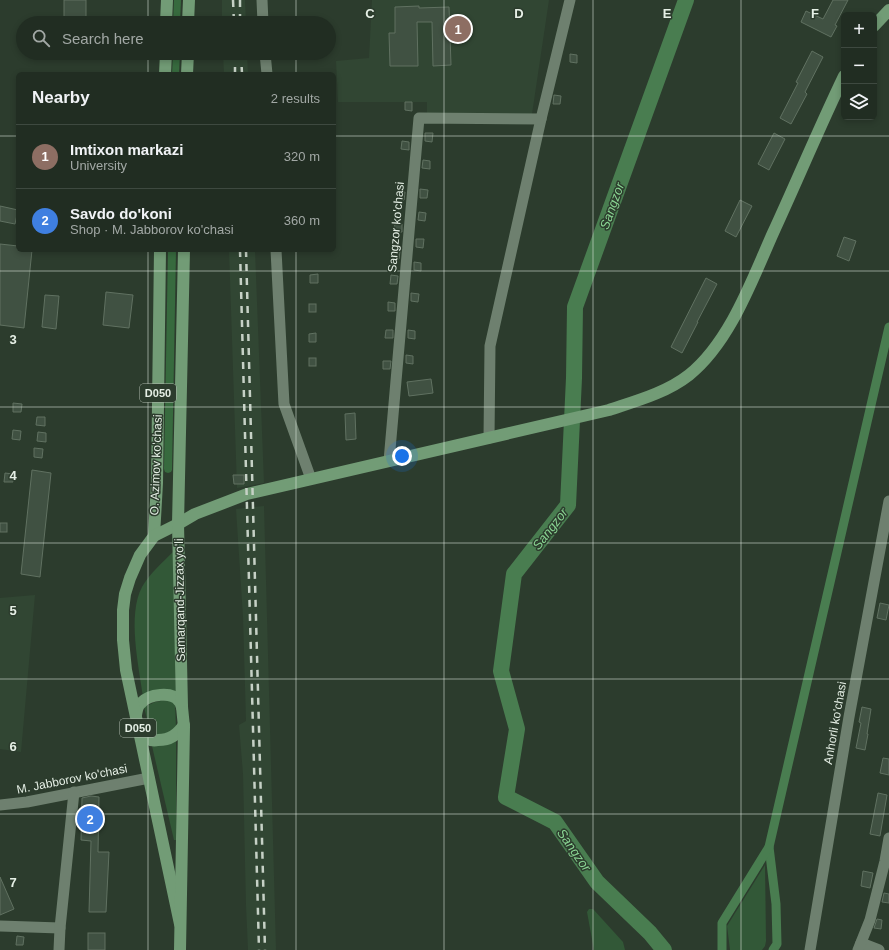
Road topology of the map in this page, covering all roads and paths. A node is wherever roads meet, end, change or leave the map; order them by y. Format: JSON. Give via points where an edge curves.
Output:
{"nodes":[{"id":1,"x":167,"y":0,"type":"edge"},
{"id":2,"x":189,"y":0,"type":"edge"},
{"id":3,"x":262,"y":0,"type":"edge"},
{"id":4,"x":570,"y":0,"type":"edge"},
{"id":5,"x":889,"y":10,"type":"edge"},
{"id":6,"x":166,"y":16,"type":"edge"},
{"id":7,"x":188,"y":16,"type":"edge"},
{"id":8,"x":263,"y":16,"type":"edge"},
{"id":9,"x":877,"y":23,"type":"edge"},
{"id":10,"x":166,"y":60,"type":"edge"},
{"id":11,"x":188,"y":60,"type":"edge"},
{"id":12,"x":266,"y":60,"type":"edge"},
{"id":13,"x":165,"y":72,"type":"edge"},
{"id":14,"x":187,"y":72,"type":"edge"},
{"id":15,"x":267,"y":72,"type":"edge"},
{"id":16,"x":841,"y":83,"type":"edge"},
{"id":17,"x":541,"y":119,"type":"junction"},
{"id":18,"x":160,"y":252,"type":"edge"},
{"id":19,"x":184,"y":252,"type":"edge"},
{"id":20,"x":276,"y":252,"type":"edge"},
{"id":21,"x":489,"y":438,"type":"junction"},
{"id":22,"x":389,"y":461,"type":"junction"},
{"id":23,"x":311,"y":479,"type":"junction"},
{"id":24,"x":889,"y":501,"type":"edge"},
{"id":25,"x":178,"y":524,"type":"junction"},
{"id":26,"x":154,"y":536,"type":"junction"},
{"id":27,"x":182,"y":707,"type":"junction"},
{"id":28,"x":136,"y":715,"type":"junction"},
{"id":29,"x":184,"y":725,"type":"junction"},
{"id":30,"x":139,"y":731,"type":"junction"},
{"id":31,"x":149,"y":778,"type":"junction"},
{"id":32,"x":74,"y":792,"type":"junction"},
{"id":33,"x":0,"y":805,"type":"edge"},
{"id":34,"x":889,"y":838,"type":"edge"},
{"id":35,"x":180,"y":924,"type":"junction"},
{"id":36,"x":0,"y":926,"type":"edge"},
{"id":37,"x":60,"y":928,"type":"junction"},
{"id":38,"x":860,"y":947,"type":"edge"},
{"id":39,"x":60,"y":950,"type":"edge"},
{"id":40,"x":180,"y":950,"type":"edge"},
{"id":41,"x":810,"y":950,"type":"edge"},
{"id":42,"x":879,"y":950,"type":"edge"}],
"edges":[{"from":1,"to":6,"type":"main road"},
{"from":2,"to":7,"type":"main road"},
{"from":3,"to":8,"type":"street"},
{"from":4,"to":17,"type":"street"},
{"from":5,"to":9,"type":"main road"},
{"from":10,"to":13,"type":"main road"},
{"from":11,"to":14,"type":"main road"},
{"from":12,"to":15,"type":"street"},
{"from":16,"to":21,"type":"main road","via":[[749,287],[733,319],[705,359],[688,375],[643,400]]},
{"from":17,"to":21,"type":"street","via":[[490,346]]},
{"from":17,"to":22,"type":"street","name":"Sangzor ko'chasi","via":[[419,118]]},
{"from":18,"to":26,"type":"main road","name":"O. Azimov ko'chasi","number":"D050","via":[[158,483]]},
{"from":19,"to":25,"type":"main road","name":"Samarqand-Jizzax yo'li","number":"D050"},
{"from":20,"to":23,"type":"street","via":[[284,404]]},
{"from":21,"to":22,"type":"main road"},
{"from":22,"to":23,"type":"main road"},
{"from":23,"to":25,"type":"main road","via":[[247,494],[195,514]]},
{"from":24,"to":41,"type":"street","name":"Anhorli ko'chasi"},
{"from":25,"to":26,"type":"main road","number":"D050"},
{"from":25,"to":27,"type":"main road","name":"Samarqand-Jizzax yo'li","number":"D050"},
{"from":26,"to":28,"type":"main road","number":"D050","via":[[140,555],[123,610],[126,670]]},
{"from":27,"to":28,"type":"main road","via":[[175,697],[152,696],[141,703]]},
{"from":27,"to":29,"type":"main road","name":"Samarqand-Jizzax yo'li","number":"D050"},
{"from":28,"to":30,"type":"main road","number":"D050"},
{"from":29,"to":30,"type":"main road","via":[[171,738],[155,741],[145,738]]},
{"from":29,"to":35,"type":"main road","name":"Samarqand-Jizzax yo'li","number":"D050"},
{"from":30,"to":31,"type":"main road","number":"D050"},
{"from":31,"to":32,"type":"street","name":"M. Jabborov ko'chasi"},
{"from":31,"to":35,"type":"main road","number":"D050"},
{"from":32,"to":33,"type":"street","name":"M. Jabborov ko'chasi"},
{"from":32,"to":37,"type":"street"},
{"from":34,"to":38,"type":"street","via":[[870,920]]},
{"from":35,"to":40,"type":"main road","name":"Samarqand-Jizzax yo'li","number":"D050"},
{"from":36,"to":37,"type":"street"},
{"from":37,"to":39,"type":"street"},
{"from":38,"to":42,"type":"street"}]}
